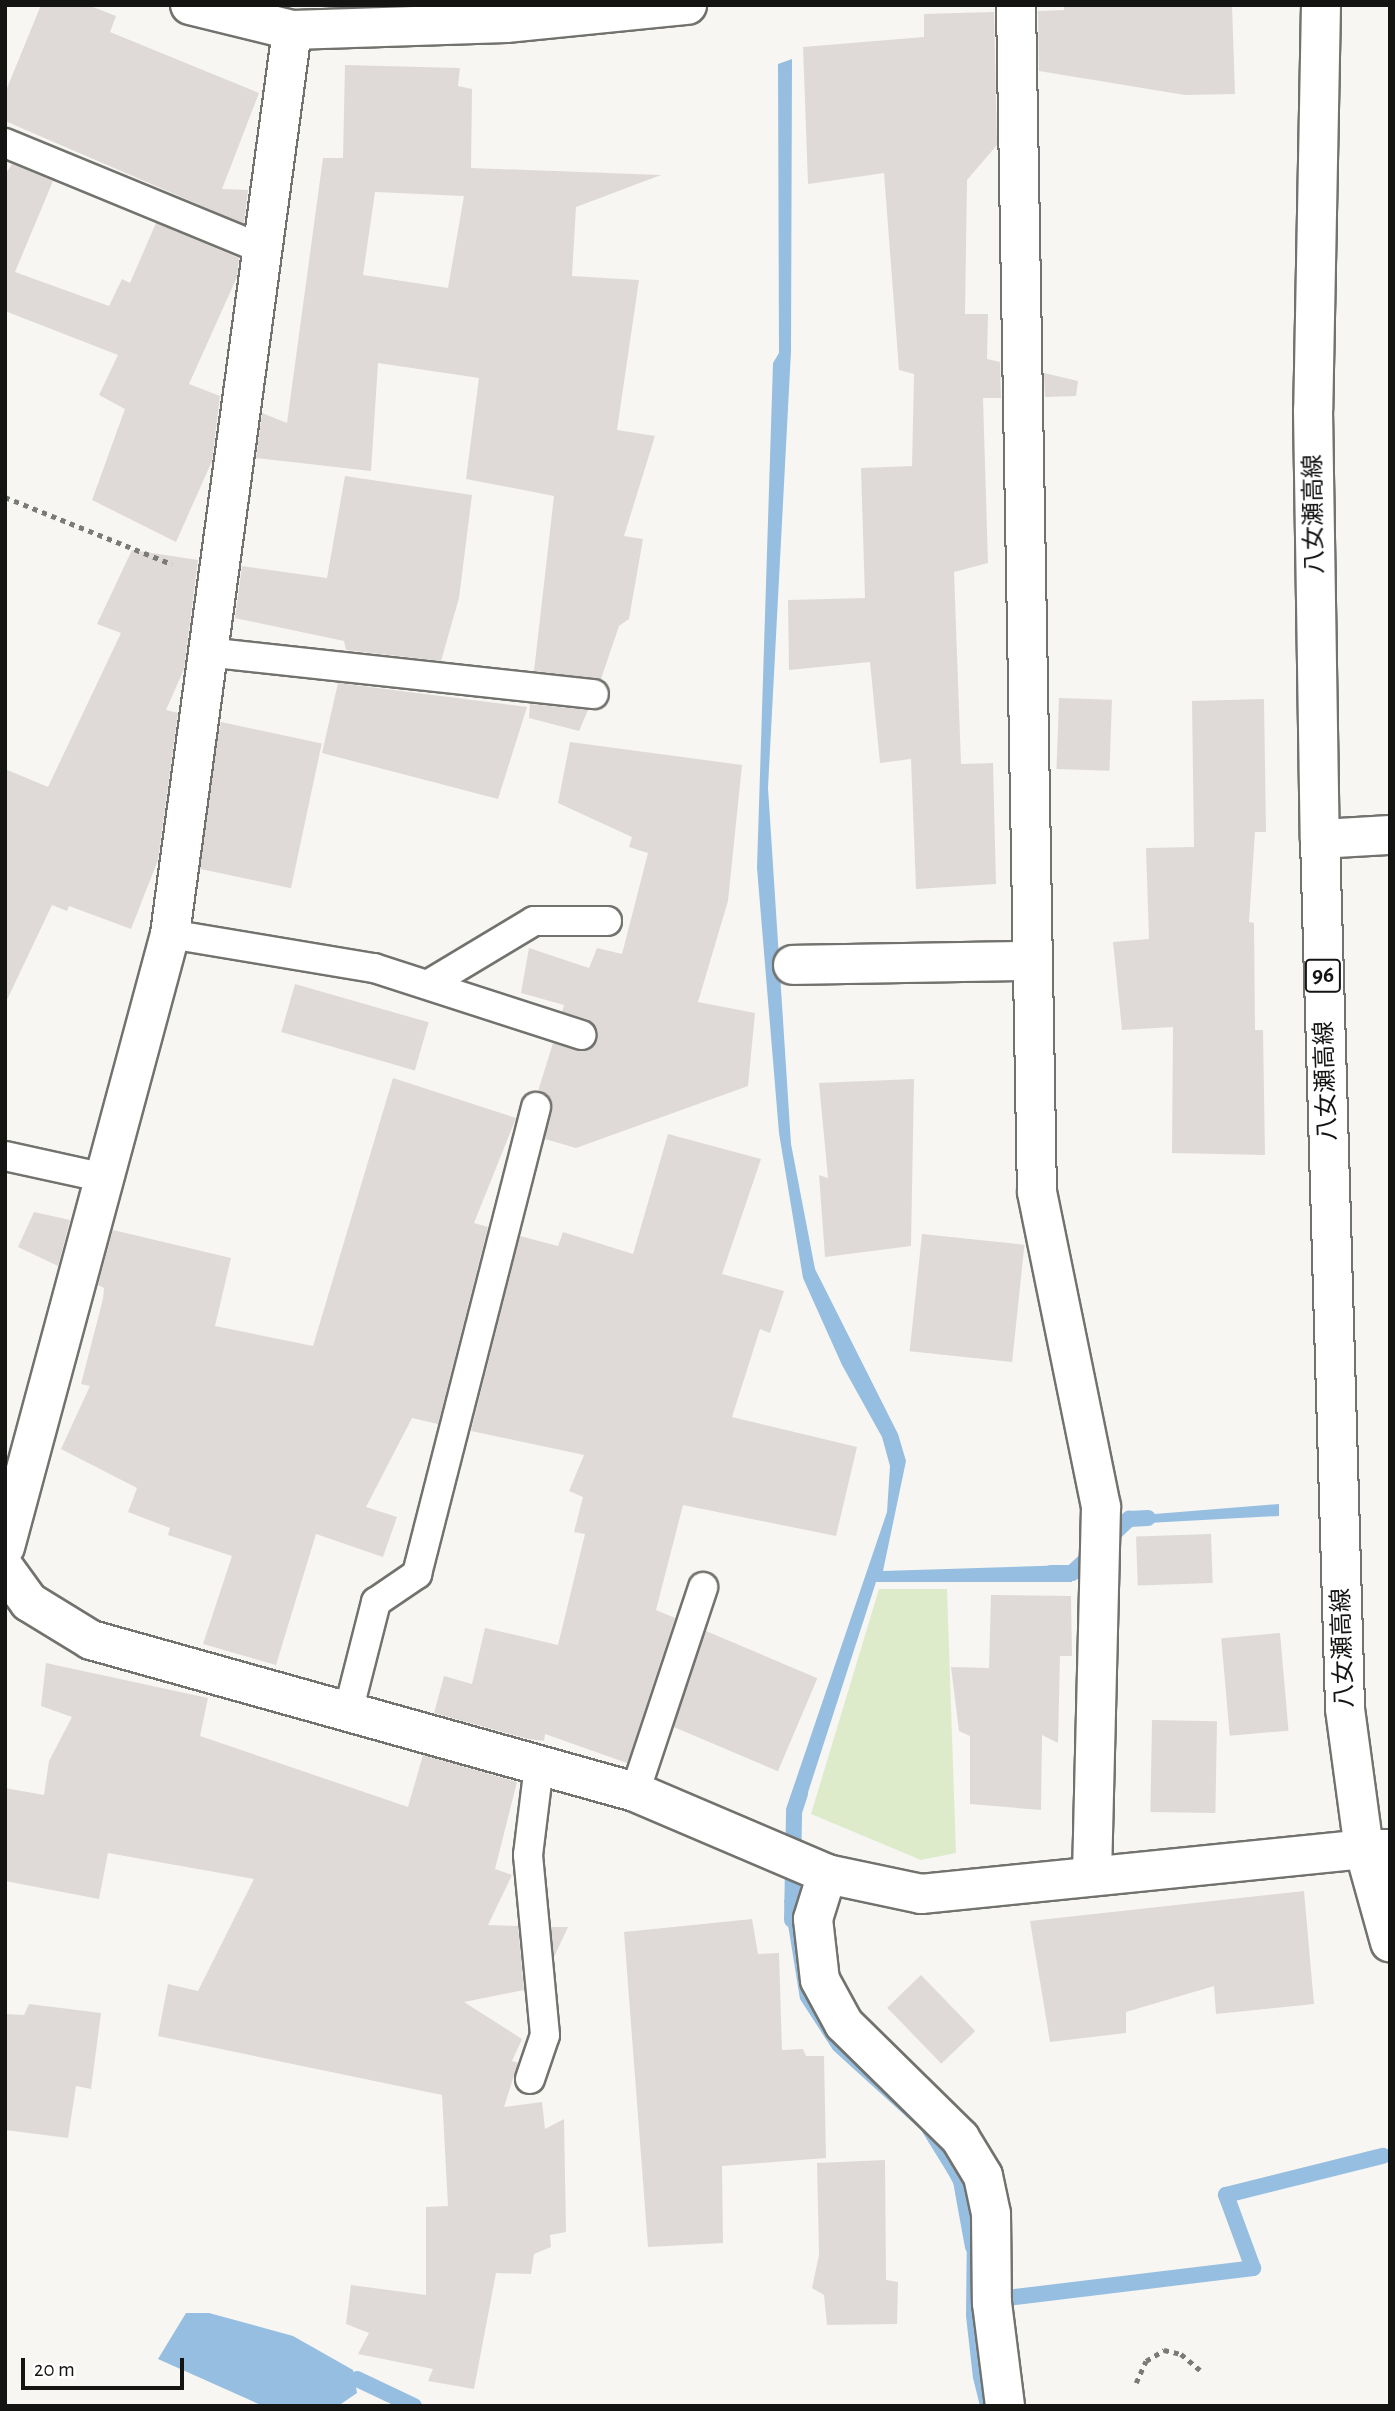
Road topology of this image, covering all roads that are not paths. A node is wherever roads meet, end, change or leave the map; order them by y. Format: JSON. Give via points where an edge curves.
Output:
{"nodes":[{"id":1,"x":190,"y":5,"type":"edge"},
{"id":2,"x":687,"y":5,"type":"edge"},
{"id":3,"x":1016,"y":5,"type":"edge"},
{"id":4,"x":1321,"y":5,"type":"edge"},
{"id":5,"x":292,"y":30,"type":"junction"},
{"id":6,"x":5,"y":143,"type":"edge"},
{"id":7,"x":262,"y":249,"type":"junction"},
{"id":8,"x":206,"y":652,"type":"junction"},
{"id":9,"x":594,"y":695,"type":"dead end"},
{"id":10,"x":1390,"y":835,"type":"edge"},
{"id":11,"x":1320,"y":839,"type":"junction"},
{"id":12,"x":607,"y":921,"type":"dead end"},
{"id":13,"x":170,"y":934,"type":"junction"},
{"id":14,"x":1030,"y":961,"type":"junction"},
{"id":15,"x":793,"y":965,"type":"dead end"},
{"id":16,"x":429,"y":984,"type":"junction"},
{"id":17,"x":581,"y":1035,"type":"dead end"},
{"id":18,"x":536,"y":1107,"type":"dead end"},
{"id":19,"x":5,"y":1156,"type":"edge"},
{"id":20,"x":104,"y":1178,"type":"junction"},
{"id":21,"x":5,"y":1547,"type":"edge"},
{"id":22,"x":5,"y":1569,"type":"edge"},
{"id":23,"x":703,"y":1587,"type":"dead end"},
{"id":24,"x":348,"y":1712,"type":"junction"},
{"id":25,"x":539,"y":1765,"type":"junction"},
{"id":26,"x":635,"y":1792,"type":"junction"},
{"id":27,"x":1377,"y":1849,"type":"edge"},
{"id":28,"x":827,"y":1874,"type":"junction"},
{"id":29,"x":1092,"y":1875,"type":"junction"},
{"id":30,"x":1390,"y":1942,"type":"edge"},
{"id":31,"x":530,"y":2080,"type":"dead end"},
{"id":32,"x":1006,"y":2406,"type":"edge"}],
"edges":[{"from":1,"to":5,"type":"street"},
{"from":2,"to":5,"type":"street","via":[[506,23]]},
{"from":3,"to":14,"type":"street"},
{"from":4,"to":11,"type":"street","name":"八女瀬高線","number":"96","via":[[1314,410]]},
{"from":5,"to":7,"type":"street"},
{"from":6,"to":7,"type":"lane"},
{"from":7,"to":8,"type":"street"},
{"from":8,"to":9,"type":"lane"},
{"from":8,"to":13,"type":"street"},
{"from":10,"to":11,"type":"street"},
{"from":11,"to":27,"type":"street","name":"八女瀬高線","number":"96","via":[[1345,1709]]},
{"from":12,"to":16,"type":"lane","via":[[534,921]]},
{"from":13,"to":16,"type":"lane","via":[[374,968]]},
{"from":13,"to":20,"type":"street"},
{"from":14,"to":15,"type":"street"},
{"from":14,"to":29,"type":"street","via":[[1037,1192],[1101,1507]]},
{"from":16,"to":17,"type":"lane"},
{"from":18,"to":24,"type":"lane","via":[[417,1574],[376,1602]]},
{"from":19,"to":20,"type":"lane"},
{"from":20,"to":21,"type":"street"},
{"from":22,"to":24,"type":"street","via":[[29,1602],[91,1640]]},
{"from":23,"to":26,"type":"lane"},
{"from":24,"to":25,"type":"street"},
{"from":25,"to":26,"type":"street"},
{"from":25,"to":31,"type":"lane","via":[[528,1855],[545,2035]]},
{"from":26,"to":28,"type":"street"},
{"from":27,"to":29,"type":"street"},
{"from":27,"to":30,"type":"street","name":"八女瀬高線","number":"96"},
{"from":28,"to":29,"type":"street","via":[[921,1894]]},
{"from":28,"to":32,"type":"street","via":[[813,1919],[820,1980],[844,2024],[960,2138],[983,2176],[991,2214],[992,2304]]}]}
